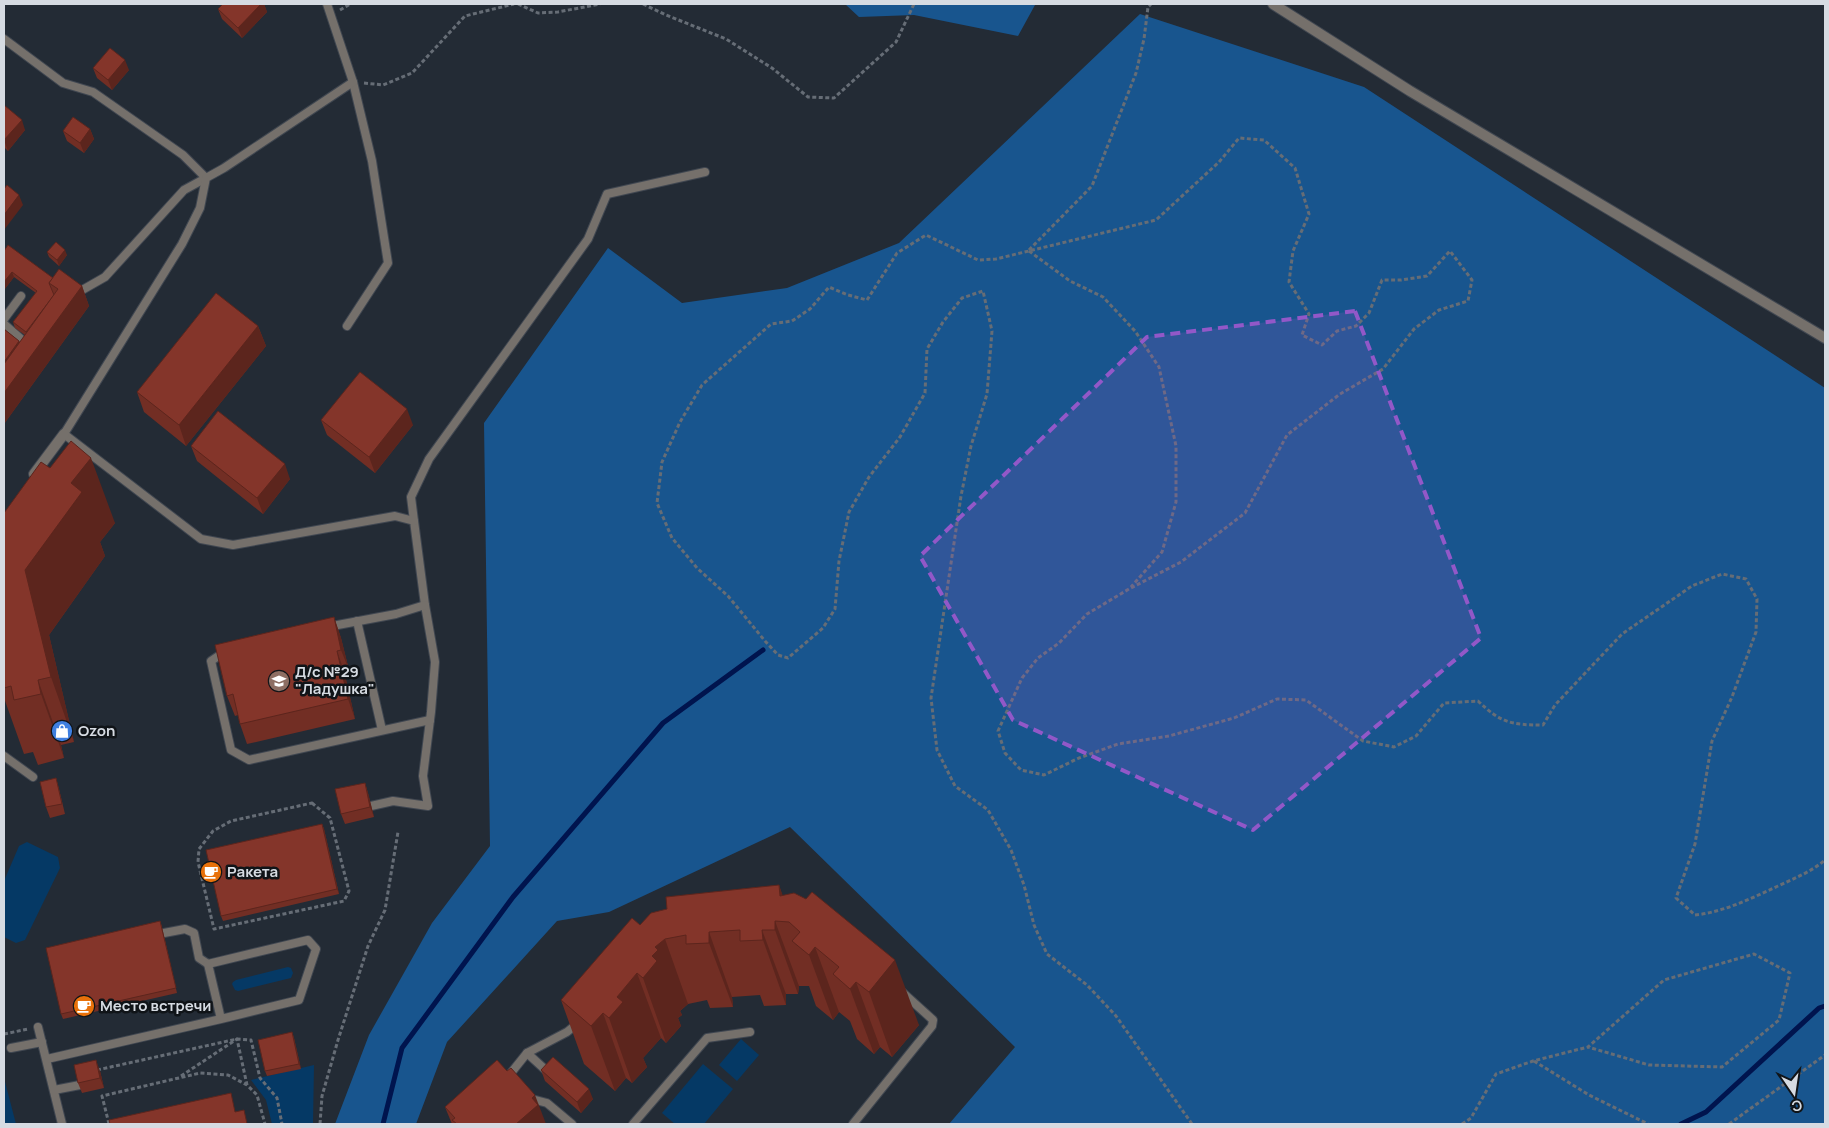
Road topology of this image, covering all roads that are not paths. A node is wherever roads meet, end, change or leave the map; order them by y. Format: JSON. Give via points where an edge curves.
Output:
{"nodes":[{"id":1,"x":327,"y":4,"type":"edge"},
{"id":2,"x":1272,"y":4,"type":"edge"},
{"id":3,"x":4,"y":39,"type":"edge"},
{"id":4,"x":353,"y":82,"type":"junction"},
{"id":5,"x":705,"y":172,"type":"dead end"},
{"id":6,"x":206,"y":178,"type":"junction"},
{"id":7,"x":77,"y":293,"type":"edge"},
{"id":8,"x":21,"y":296,"type":"dead end"},
{"id":9,"x":4,"y":319,"type":"edge"},
{"id":10,"x":4,"y":324,"type":"edge"},
{"id":11,"x":347,"y":326,"type":"dead end"},
{"id":12,"x":1825,"y":338,"type":"edge"},
{"id":13,"x":24,"y":353,"type":"edge"},
{"id":14,"x":64,"y":434,"type":"junction"},
{"id":15,"x":34,"y":479,"type":"edge"},
{"id":16,"x":414,"y":521,"type":"junction"},
{"id":17,"x":425,"y":605,"type":"junction"},
{"id":18,"x":357,"y":621,"type":"junction"},
{"id":19,"x":319,"y":629,"type":"edge"},
{"id":20,"x":232,"y":646,"type":"edge"},
{"id":21,"x":430,"y":720,"type":"junction"},
{"id":22,"x":382,"y":730,"type":"junction"},
{"id":23,"x":4,"y":756,"type":"edge"},
{"id":24,"x":33,"y":777,"type":"dead end"},
{"id":25,"x":371,"y":806,"type":"edge"},
{"id":26,"x":164,"y":933,"type":"edge"},
{"id":27,"x":208,"y":964,"type":"junction"},
{"id":28,"x":893,"y":984,"type":"edge"},
{"id":29,"x":220,"y":1019,"type":"junction"},
{"id":30,"x":582,"y":1019,"type":"edge"},
{"id":31,"x":38,"y":1027,"type":"road end"},
{"id":32,"x":750,"y":1032,"type":"dead end"},
{"id":33,"x":42,"y":1042,"type":"junction"},
{"id":34,"x":11,"y":1048,"type":"dead end"},
{"id":35,"x":527,"y":1053,"type":"junction"},
{"id":36,"x":47,"y":1059,"type":"junction"},
{"id":37,"x":550,"y":1074,"type":"edge"},
{"id":38,"x":504,"y":1082,"type":"edge"},
{"id":39,"x":80,"y":1085,"type":"edge"},
{"id":40,"x":54,"y":1090,"type":"junction"},
{"id":41,"x":521,"y":1099,"type":"edge"},
{"id":42,"x":62,"y":1124,"type":"edge"},
{"id":43,"x":572,"y":1124,"type":"edge"},
{"id":44,"x":633,"y":1124,"type":"edge"},
{"id":45,"x":853,"y":1124,"type":"edge"}],
"edges":[{"from":1,"to":4,"type":"lane"},
{"from":2,"to":12,"type":"street","via":[[1410,91]]},
{"from":3,"to":6,"type":"lane","via":[[63,83],[93,92],[183,155]]},
{"from":4,"to":6,"type":"lane"},
{"from":4,"to":11,"type":"lane","via":[[372,161],[388,263]]},
{"from":5,"to":16,"type":"lane","via":[[607,194],[588,239],[429,459],[411,497]]},
{"from":6,"to":7,"type":"lane","via":[[184,190],[105,277]]},
{"from":6,"to":14,"type":"lane","via":[[200,208],[182,244]]},
{"from":8,"to":9,"type":"lane"},
{"from":10,"to":13,"type":"lane","via":[[29,346]]},
{"from":14,"to":15,"type":"street"},
{"from":14,"to":16,"type":"lane","via":[[201,539],[234,545],[395,516]]},
{"from":16,"to":17,"type":"lane"},
{"from":17,"to":18,"type":"lane"},
{"from":17,"to":21,"type":"lane","via":[[435,662]]},
{"from":18,"to":19,"type":"lane"},
{"from":18,"to":22,"type":"lane"},
{"from":20,"to":22,"type":"lane","via":[[210,661],[231,750],[249,760]]},
{"from":21,"to":22,"type":"lane"},
{"from":21,"to":25,"type":"lane","via":[[423,776],[428,806],[393,801]]},
{"from":23,"to":24,"type":"lane"},
{"from":26,"to":27,"type":"lane","via":[[185,929],[194,933],[199,958]]},
{"from":27,"to":29,"type":"lane"},
{"from":27,"to":29,"type":"lane","via":[[308,940],[316,949],[299,1000]]},
{"from":28,"to":45,"type":"lane","via":[[928,1014],[933,1020],[932,1026]]},
{"from":29,"to":36,"type":"lane"},
{"from":30,"to":35,"type":"lane","via":[[567,1032]]},
{"from":31,"to":33,"type":"lane"},
{"from":32,"to":44,"type":"lane","via":[[707,1038]]},
{"from":33,"to":34,"type":"lane"},
{"from":33,"to":36,"type":"lane"},
{"from":35,"to":37,"type":"lane"},
{"from":35,"to":38,"type":"lane"},
{"from":36,"to":40,"type":"lane"},
{"from":39,"to":40,"type":"lane"},
{"from":40,"to":42,"type":"lane"},
{"from":41,"to":43,"type":"lane","via":[[547,1103]]}]}
